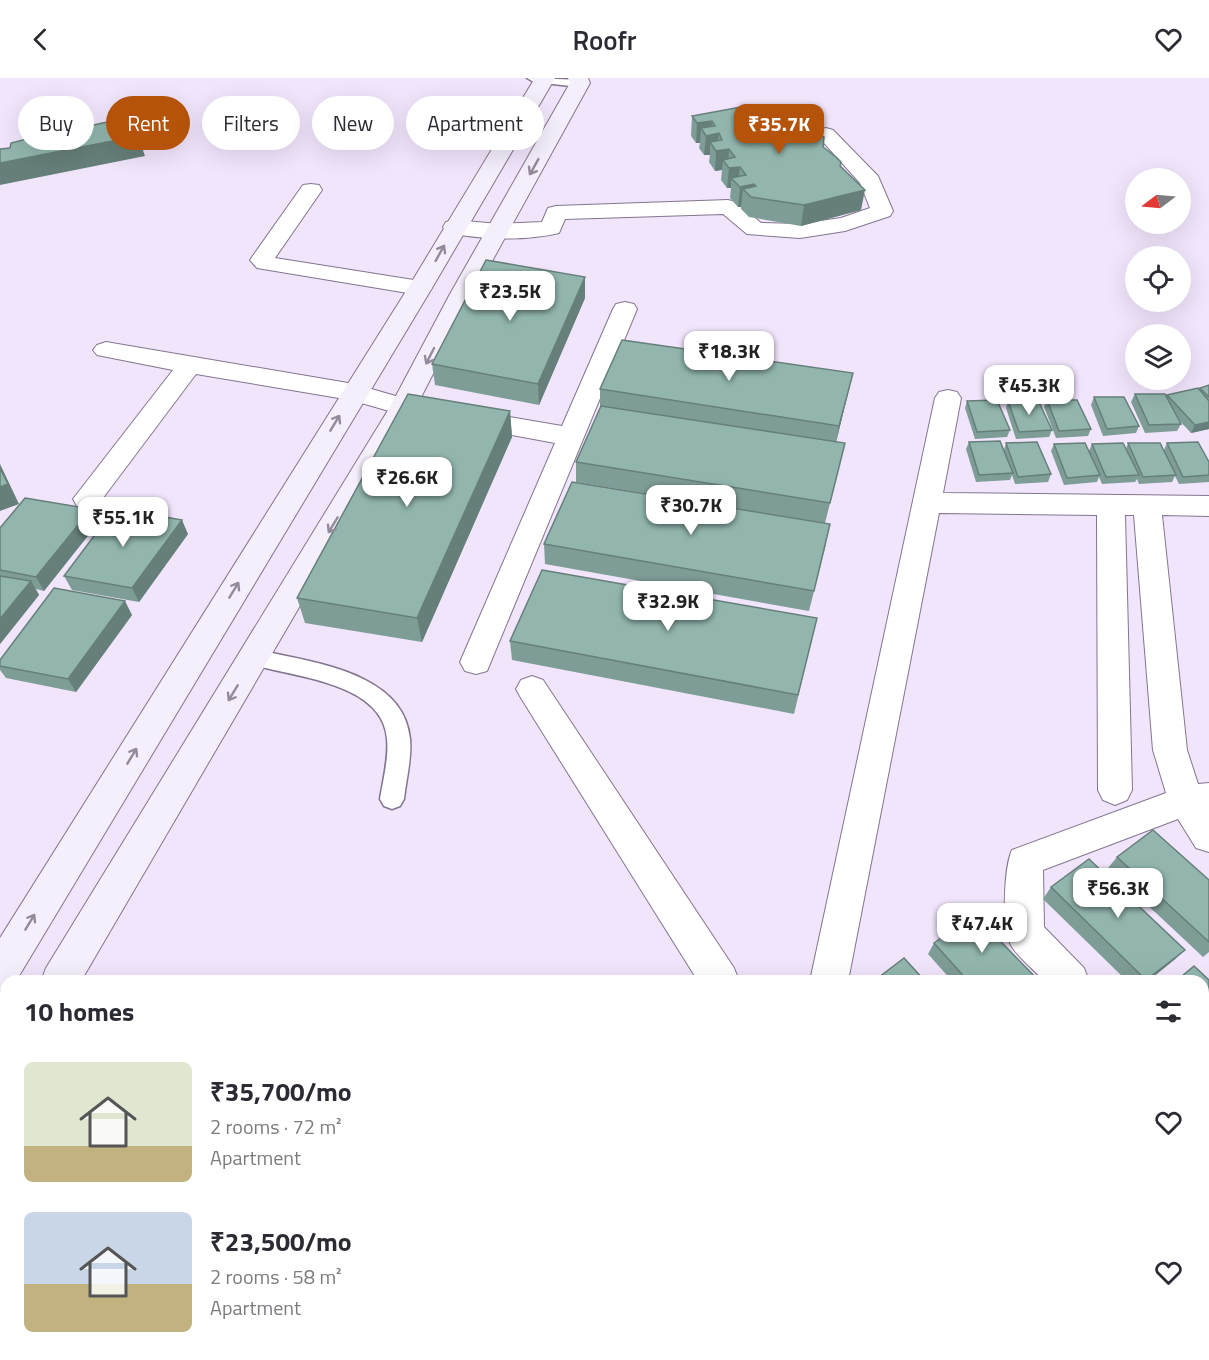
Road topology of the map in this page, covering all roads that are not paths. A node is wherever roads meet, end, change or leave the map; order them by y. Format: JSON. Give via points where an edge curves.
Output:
{"nodes":[{"id":1,"x":541,"y":78,"type":"edge"},
{"id":2,"x":579,"y":81,"type":"edge"},
{"id":3,"x":825,"y":134,"type":"dead end"},
{"id":4,"x":311,"y":190,"type":"dead end"},
{"id":5,"x":454,"y":227,"type":"junction"},
{"id":6,"x":499,"y":231,"type":"junction"},
{"id":7,"x":420,"y":288,"type":"junction"},
{"id":8,"x":625,"y":309,"type":"dead end"},
{"id":9,"x":106,"y":350,"type":"dead end"},
{"id":10,"x":190,"y":365,"type":"junction"},
{"id":11,"x":354,"y":392,"type":"junction"},
{"id":12,"x":948,"y":398,"type":"dead end"},
{"id":13,"x":403,"y":407,"type":"junction"},
{"id":14,"x":572,"y":436,"type":"junction"},
{"id":15,"x":87,"y":499,"type":"dead end"},
{"id":16,"x":928,"y":503,"type":"junction"},
{"id":17,"x":1111,"y":505,"type":"junction"},
{"id":18,"x":1147,"y":506,"type":"junction"},
{"id":19,"x":1209,"y":506,"type":"edge"},
{"id":20,"x":254,"y":657,"type":"junction"},
{"id":21,"x":476,"y":662,"type":"dead end"},
{"id":22,"x":532,"y":689,"type":"dead end"},
{"id":23,"x":1115,"y":790,"type":"dead end"},
{"id":24,"x":392,"y":799,"type":"dead end"},
{"id":25,"x":1198,"y":799,"type":"edge"},
{"id":26,"x":1209,"y":837,"type":"edge"},
{"id":27,"x":0,"y":972,"type":"edge"},
{"id":28,"x":64,"y":975,"type":"edge"},
{"id":29,"x":716,"y":975,"type":"edge"},
{"id":30,"x":830,"y":975,"type":"edge"},
{"id":31,"x":1064,"y":975,"type":"edge"}],
"edges":[{"from":1,"to":2,"type":"lane"},
{"from":1,"to":5,"type":"street"},
{"from":2,"to":6,"type":"street","one_way":true},
{"from":3,"to":6,"type":"street","via":[[870,181],[882,211],[845,224],[801,231],[755,229],[728,207],[556,213],[551,228]]},
{"from":4,"to":7,"type":"street","via":[[262,260],[265,263]]},
{"from":5,"to":6,"type":"street"},
{"from":7,"to":5,"type":"street","one_way":true},
{"from":6,"to":13,"type":"street","one_way":true},
{"from":7,"to":11,"type":"street"},
{"from":8,"to":14,"type":"street"},
{"from":9,"to":10,"type":"street"},
{"from":10,"to":11,"type":"street"},
{"from":10,"to":15,"type":"street"},
{"from":11,"to":13,"type":"street"},
{"from":27,"to":11,"type":"street","one_way":true},
{"from":12,"to":16,"type":"street"},
{"from":13,"to":14,"type":"street"},
{"from":13,"to":20,"type":"street","one_way":true},
{"from":14,"to":21,"type":"street"},
{"from":16,"to":17,"type":"street"},
{"from":16,"to":30,"type":"street"},
{"from":17,"to":18,"type":"street"},
{"from":17,"to":23,"type":"street"},
{"from":18,"to":19,"type":"street"},
{"from":18,"to":25,"type":"street","via":[[1170,750]]},
{"from":20,"to":24,"type":"lane","via":[[352,682],[380,699],[394,718],[399,740]]},
{"from":20,"to":28,"type":"street","one_way":true},
{"from":22,"to":29,"type":"street"},
{"from":25,"to":26,"type":"street"},
{"from":25,"to":31,"type":"street","via":[[1025,861],[1025,934]]}]}
